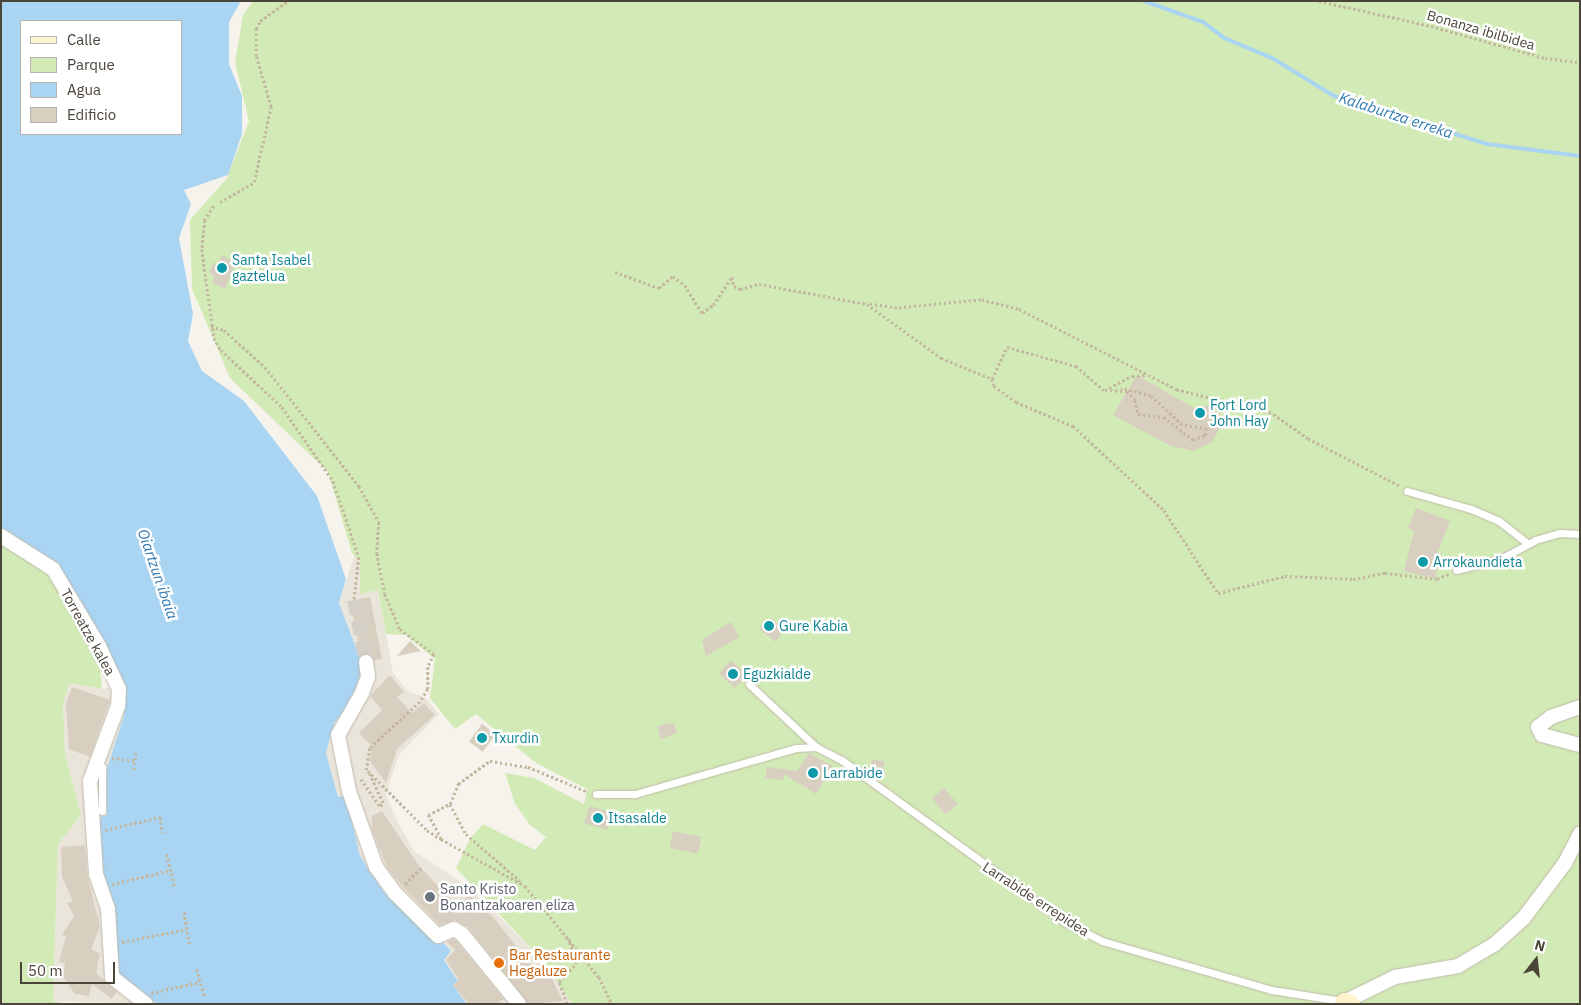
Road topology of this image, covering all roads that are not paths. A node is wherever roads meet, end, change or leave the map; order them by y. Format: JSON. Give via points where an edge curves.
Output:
{"nodes":[{"id":1,"x":1407,"y":491,"type":"road end"},
{"id":2,"x":1580,"y":534,"type":"edge"},
{"id":3,"x":1,"y":536,"type":"edge"},
{"id":4,"x":1527,"y":543,"type":"junction"},
{"id":5,"x":1456,"y":570,"type":"road end"},
{"id":6,"x":366,"y":662,"type":"tunnel mouth"},
{"id":7,"x":749,"y":684,"type":"dead end"},
{"id":8,"x":1580,"y":707,"type":"edge"},
{"id":9,"x":1580,"y":745,"type":"edge"},
{"id":10,"x":816,"y":747,"type":"junction"},
{"id":11,"x":103,"y":759,"type":"junction"},
{"id":12,"x":596,"y":794,"type":"road end"},
{"id":13,"x":102,"y":811,"type":"dead end"},
{"id":14,"x":1580,"y":834,"type":"edge"},
{"id":15,"x":145,"y":999,"type":"edge"},
{"id":16,"x":1347,"y":1003,"type":"edge"},
{"id":17,"x":519,"y":1004,"type":"edge"}],
"edges":[{"from":1,"to":4,"type":"lane","via":[[1499,521]]},
{"from":2,"to":4,"type":"lane","via":[[1559,533]]},
{"from":3,"to":11,"type":"street","name":"Torreatze kalea","via":[[53,569],[99,646],[119,690],[118,706]]},
{"from":4,"to":5,"type":"lane","via":[[1500,559]]},
{"from":6,"to":17,"type":"street","via":[[368,677],[362,693],[338,735],[339,755],[376,867],[394,893],[438,936],[454,928],[462,934]]},
{"from":7,"to":10,"type":"lane","name":"Larrabide errepidea"},
{"from":8,"to":9,"type":"street","via":[[1538,727],[1542,735]]},
{"from":10,"to":12,"type":"lane","via":[[797,748],[635,794]]},
{"from":10,"to":16,"type":"lane","name":"Larrabide errepidea","via":[[843,761],[1065,922],[1102,942],[1272,990]]},
{"from":11,"to":13,"type":"lane"},
{"from":11,"to":15,"type":"street","name":"Torreatze kalea","via":[[90,781],[96,874],[108,909],[112,976]]},
{"from":14,"to":16,"type":"street","name":"Larrabide errepidea","via":[[1565,863],[1522,919],[1489,948],[1458,966],[1395,977]]}]}
